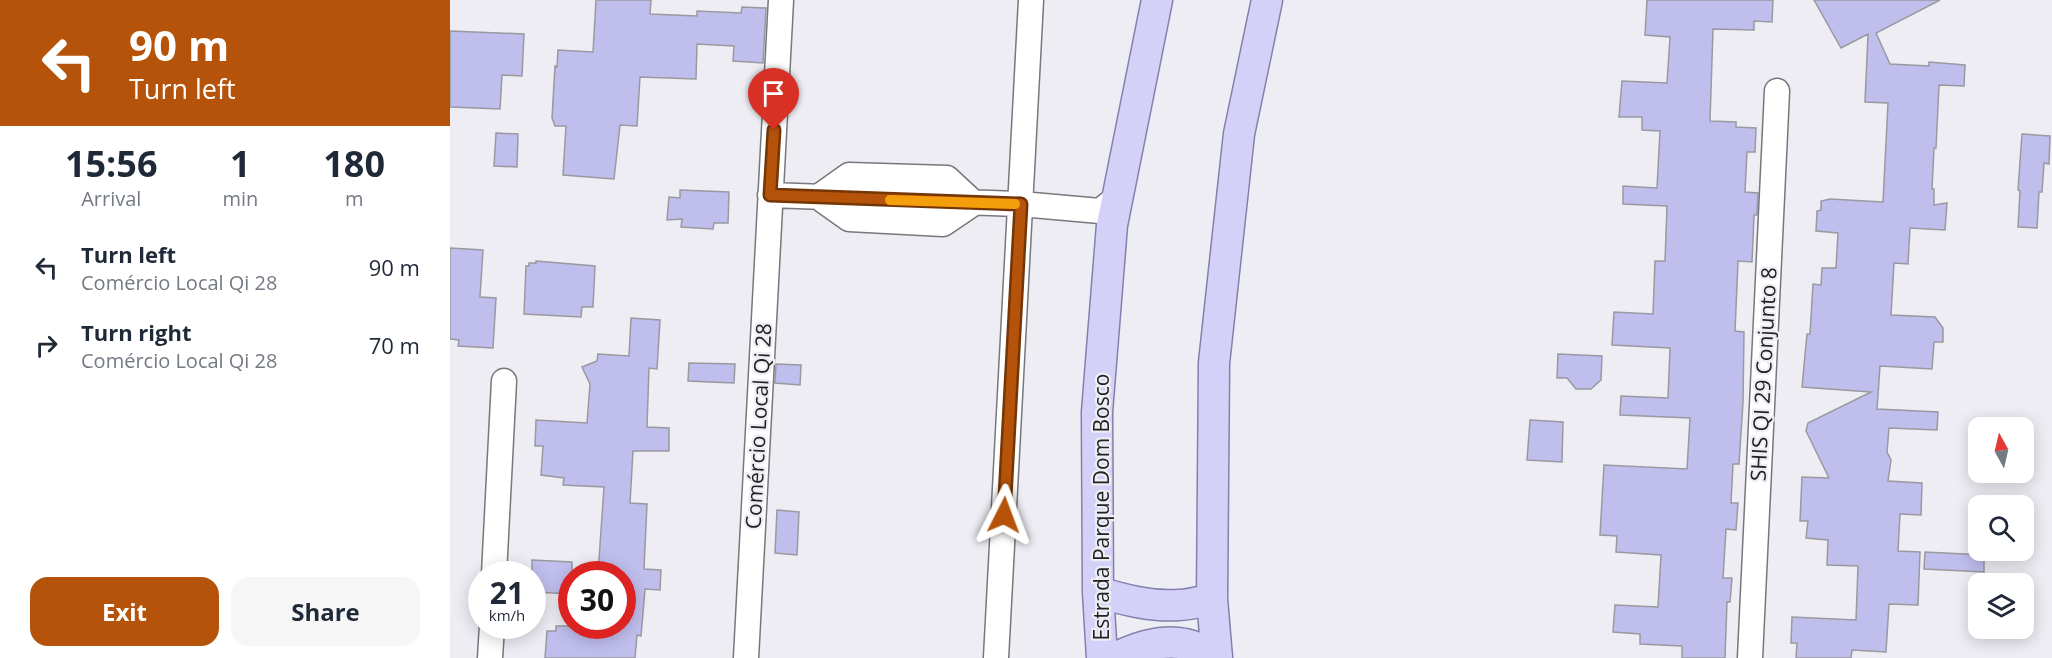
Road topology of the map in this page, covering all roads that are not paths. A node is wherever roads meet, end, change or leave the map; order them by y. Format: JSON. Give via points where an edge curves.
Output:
{"nodes":[{"id":1,"x":781,"y":0,"type":"edge"},
{"id":2,"x":1032,"y":0,"type":"edge"},
{"id":3,"x":1157,"y":0,"type":"edge"},
{"id":4,"x":1267,"y":0,"type":"edge"},
{"id":5,"x":1777,"y":91,"type":"dead end"},
{"id":6,"x":770,"y":195,"type":"junction"},
{"id":7,"x":1021,"y":204,"type":"junction"},
{"id":8,"x":1110,"y":211,"type":"junction"},
{"id":9,"x":504,"y":381,"type":"dead end"},
{"id":10,"x":495,"y":561,"type":"edge"},
{"id":11,"x":1098,"y":592,"type":"junction"},
{"id":12,"x":1212,"y":599,"type":"junction"},
{"id":13,"x":491,"y":639,"type":"edge"},
{"id":14,"x":1217,"y":657,"type":"edge"},
{"id":15,"x":490,"y":658,"type":"edge"},
{"id":16,"x":746,"y":658,"type":"edge"},
{"id":17,"x":996,"y":658,"type":"edge"},
{"id":18,"x":1102,"y":658,"type":"edge"},
{"id":19,"x":1115,"y":658,"type":"edge"},
{"id":20,"x":1750,"y":658,"type":"edge"}],
"edges":[{"from":1,"to":6,"type":"street","name":"Comércio Local Qi 28"},
{"from":2,"to":7,"type":"street"},
{"from":3,"to":8,"type":"main road","name":"Estrada Parque Dom Bosco"},
{"from":4,"to":12,"type":"main road","via":[[1239,134],[1214,363]]},
{"from":5,"to":20,"type":"street","name":"SHIS QI 29 Conjunto 8"},
{"from":6,"to":7,"type":"street"},
{"from":6,"to":16,"type":"street","name":"Comércio Local Qi 28"},
{"from":7,"to":8,"type":"street"},
{"from":7,"to":17,"type":"street"},
{"from":8,"to":11,"type":"main road","name":"Estrada Parque Dom Bosco","via":[[1097,412]]},
{"from":9,"to":10,"type":"street"},
{"from":11,"to":12,"type":"main road","via":[[1148,604],[1180,605]]},
{"from":11,"to":18,"type":"main road","name":"Estrada Parque Dom Bosco"},
{"from":12,"to":14,"type":"main road"},
{"from":13,"to":15,"type":"street"},
{"from":14,"to":19,"type":"main road","via":[[1185,644],[1160,644],[1133,649]]}]}
